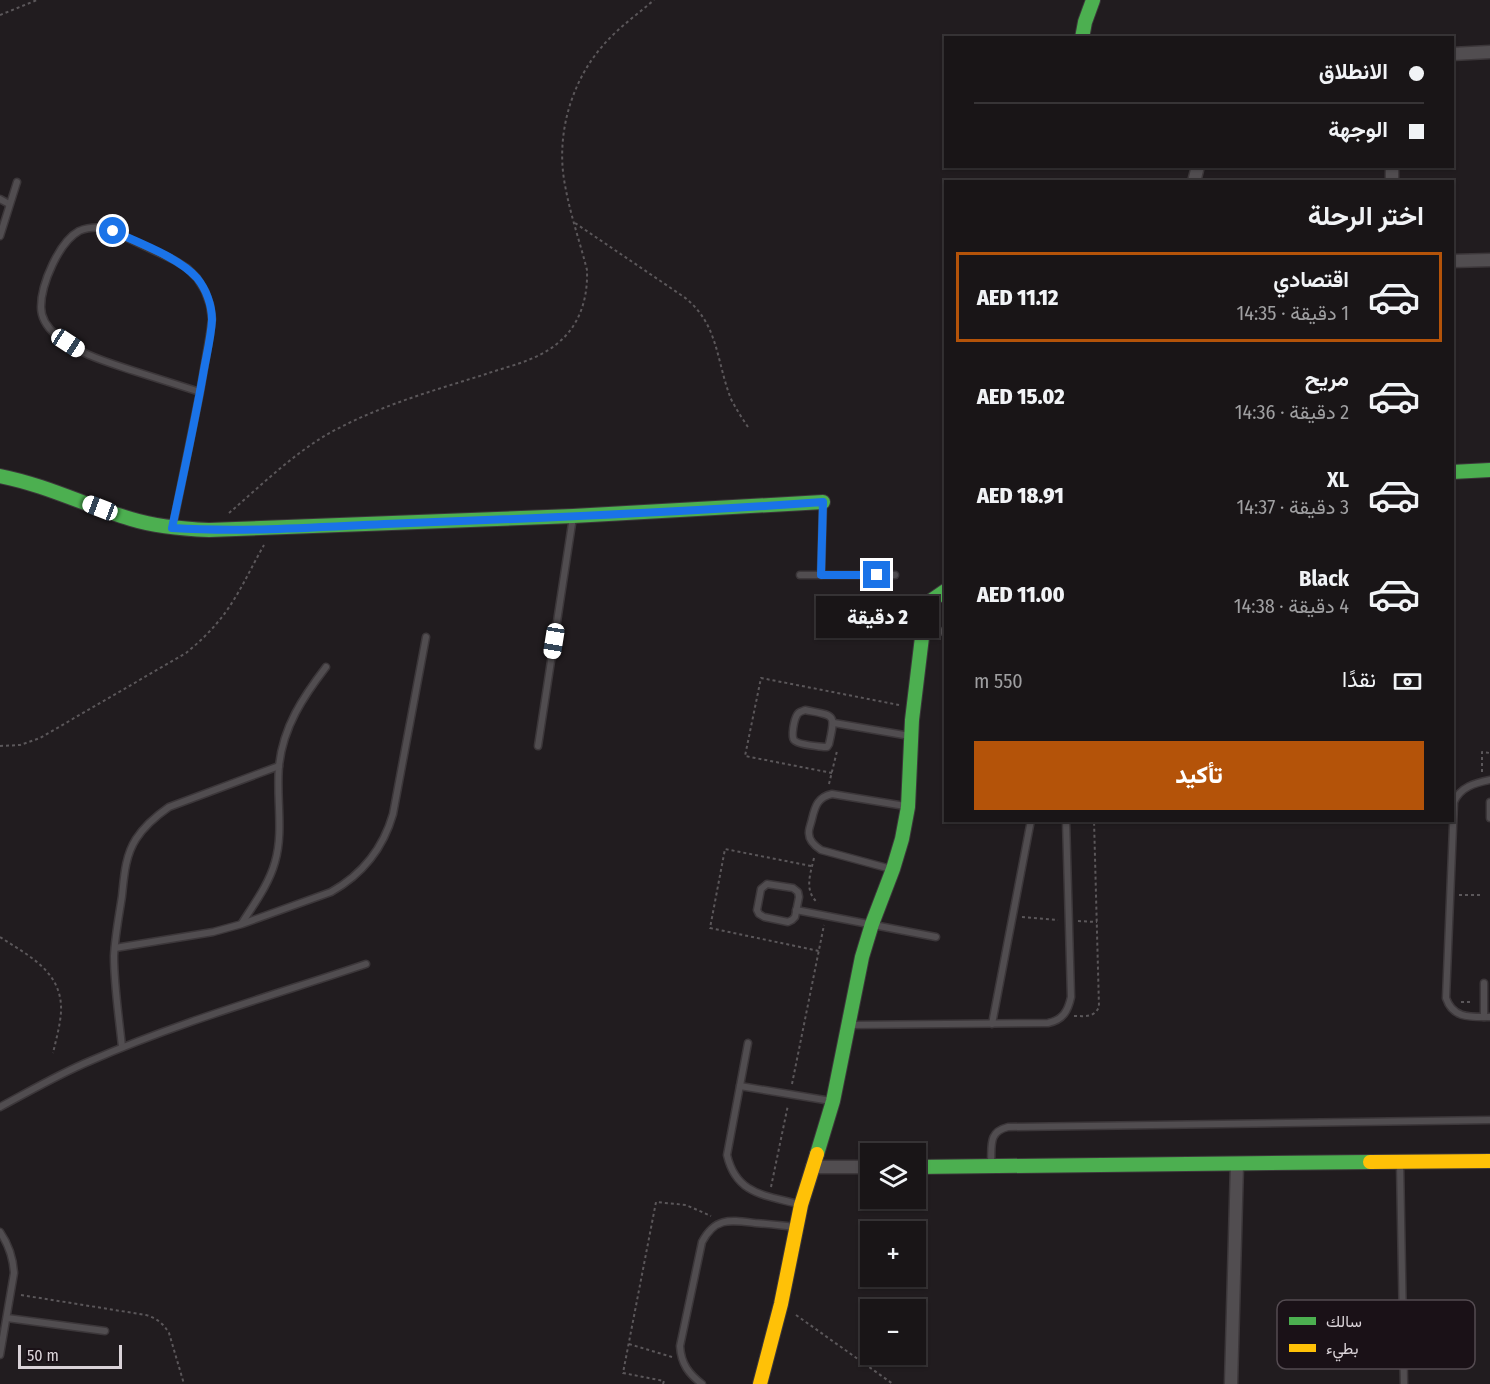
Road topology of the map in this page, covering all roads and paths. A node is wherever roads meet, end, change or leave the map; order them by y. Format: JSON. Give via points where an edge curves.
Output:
{"nodes":[{"id":1,"x":37,"y":0,"type":"edge"},
{"id":2,"x":654,"y":0,"type":"edge"},
{"id":3,"x":1093,"y":0,"type":"edge"},
{"id":4,"x":0,"y":15,"type":"edge"},
{"id":5,"x":1082,"y":36,"type":"edge"},
{"id":6,"x":1490,"y":52,"type":"edge"},
{"id":7,"x":1454,"y":54,"type":"edge"},
{"id":8,"x":17,"y":182,"type":"dead end"},
{"id":9,"x":0,"y":199,"type":"edge"},
{"id":10,"x":9,"y":204,"type":"junction"},
{"id":11,"x":575,"y":223,"type":"junction"},
{"id":12,"x":0,"y":236,"type":"edge"},
{"id":13,"x":1490,"y":260,"type":"edge"},
{"id":14,"x":1454,"y":261,"type":"edge"},
{"id":15,"x":200,"y":392,"type":"junction"},
{"id":16,"x":748,"y":427,"type":"dead end"},
{"id":17,"x":1490,"y":470,"type":"edge"},
{"id":18,"x":1454,"y":472,"type":"edge"},
{"id":19,"x":0,"y":476,"type":"edge"},
{"id":20,"x":823,"y":502,"type":"joint"},
{"id":21,"x":573,"y":516,"type":"junction"},
{"id":22,"x":172,"y":528,"type":"junction"},
{"id":23,"x":272,"y":529,"type":"junction"},
{"id":24,"x":209,"y":530,"type":"junction"},
{"id":25,"x":800,"y":575,"type":"dead end"},
{"id":26,"x":821,"y":575,"type":"junction"},
{"id":27,"x":895,"y":575,"type":"dead end"},
{"id":28,"x":944,"y":592,"type":"edge"},
{"id":29,"x":923,"y":629,"type":"junction"},
{"id":30,"x":944,"y":632,"type":"edge"},
{"id":31,"x":426,"y":637,"type":"dead end"},
{"id":32,"x":326,"y":667,"type":"dead end"},
{"id":33,"x":834,"y":723,"type":"junction"},
{"id":34,"x":843,"y":725,"type":"junction"},
{"id":35,"x":912,"y":736,"type":"junction"},
{"id":36,"x":0,"y":746,"type":"edge"},
{"id":37,"x":538,"y":747,"type":"dead end"},
{"id":38,"x":279,"y":766,"type":"junction"},
{"id":39,"x":1490,"y":780,"type":"edge"},
{"id":40,"x":827,"y":795,"type":"junction"},
{"id":41,"x":1454,"y":802,"type":"edge"},
{"id":42,"x":1490,"y":802,"type":"edge"},
{"id":43,"x":908,"y":807,"type":"junction"},
{"id":44,"x":1490,"y":818,"type":"edge"},
{"id":45,"x":1031,"y":822,"type":"edge"},
{"id":46,"x":1066,"y":822,"type":"edge"},
{"id":47,"x":1094,"y":822,"type":"edge"},
{"id":48,"x":1453,"y":822,"type":"edge"},
{"id":49,"x":816,"y":847,"type":"junction"},
{"id":50,"x":893,"y":869,"type":"junction"},
{"id":51,"x":1450,"y":894,"type":"junction"},
{"id":52,"x":1483,"y":895,"type":"dead end"},
{"id":53,"x":796,"y":910,"type":"junction"},
{"id":54,"x":826,"y":915,"type":"junction"},
{"id":55,"x":1012,"y":917,"type":"junction"},
{"id":56,"x":1069,"y":921,"type":"junction"},
{"id":57,"x":1097,"y":922,"type":"junction"},
{"id":58,"x":242,"y":924,"type":"junction"},
{"id":59,"x":872,"y":924,"type":"junction"},
{"id":60,"x":0,"y":937,"type":"edge"},
{"id":61,"x":936,"y":937,"type":"dead end"},
{"id":62,"x":115,"y":948,"type":"junction"},
{"id":63,"x":366,"y":964,"type":"dead end"},
{"id":64,"x":1484,"y":983,"type":"dead end"},
{"id":65,"x":1484,"y":1002,"type":"junction"},
{"id":66,"x":1450,"y":1007,"type":"junction"},
{"id":67,"x":1064,"y":1016,"type":"junction"},
{"id":68,"x":1487,"y":1017,"type":"edge"},
{"id":69,"x":992,"y":1023,"type":"junction"},
{"id":70,"x":848,"y":1026,"type":"junction"},
{"id":71,"x":748,"y":1044,"type":"dead end"},
{"id":72,"x":122,"y":1047,"type":"junction"},
{"id":73,"x":53,"y":1053,"type":"dead end"},
{"id":74,"x":740,"y":1086,"type":"junction"},
{"id":75,"x":790,"y":1095,"type":"junction"},
{"id":76,"x":832,"y":1101,"type":"junction"},
{"id":77,"x":0,"y":1107,"type":"edge"},
{"id":78,"x":1490,"y":1120,"type":"edge"},
{"id":79,"x":1490,"y":1161,"type":"edge"},
{"id":80,"x":1400,"y":1163,"type":"junction"},
{"id":81,"x":1237,"y":1164,"type":"junction"},
{"id":82,"x":812,"y":1167,"type":"junction"},
{"id":83,"x":860,"y":1167,"type":"edge"},
{"id":84,"x":926,"y":1167,"type":"edge"},
{"id":85,"x":991,"y":1167,"type":"junction"},
{"id":86,"x":769,"y":1196,"type":"junction"},
{"id":87,"x":801,"y":1204,"type":"junction"},
{"id":88,"x":723,"y":1222,"type":"junction"},
{"id":89,"x":796,"y":1227,"type":"junction"},
{"id":90,"x":0,"y":1232,"type":"edge"},
{"id":91,"x":11,"y":1293,"type":"junction"},
{"id":92,"x":1402,"y":1300,"type":"edge"},
{"id":93,"x":781,"y":1304,"type":"junction"},
{"id":94,"x":7,"y":1318,"type":"junction"},
{"id":95,"x":105,"y":1331,"type":"dead end"},
{"id":96,"x":629,"y":1344,"type":"junction"},
{"id":97,"x":0,"y":1355,"type":"edge"},
{"id":98,"x":682,"y":1361,"type":"junction"},
{"id":99,"x":1404,"y":1369,"type":"edge"},
{"id":100,"x":184,"y":1384,"type":"edge"},
{"id":101,"x":663,"y":1384,"type":"edge"},
{"id":102,"x":702,"y":1384,"type":"edge"},
{"id":103,"x":760,"y":1384,"type":"edge"},
{"id":104,"x":893,"y":1384,"type":"edge"},
{"id":105,"x":1231,"y":1384,"type":"edge"},
{"id":106,"x":1404,"y":1384,"type":"edge"}],
"edges":[{"from":1,"to":4,"type":"path"},
{"from":2,"to":11,"type":"path","via":[[596,55],[569,108],[562,166]]},
{"from":3,"to":5,"type":"street"},
{"from":6,"to":7,"type":"street"},
{"from":8,"to":10,"type":"lane"},
{"from":9,"to":10,"type":"lane"},
{"from":10,"to":12,"type":"lane"},
{"from":11,"to":16,"type":"path","via":[[684,297],[701,313],[712,333],[735,408]]},
{"from":11,"to":24,"type":"path","via":[[588,283],[580,315],[560,342],[538,356],[398,403],[338,428],[310,445]]},
{"from":13,"to":14,"type":"street"},
{"from":15,"to":15,"type":"lane","via":[[89,355],[50,328],[41,307],[45,286],[71,236],[84,229],[106,228],[174,260],[197,278],[208,298],[212,319]]},
{"from":15,"to":22,"type":"lane"},
{"from":17,"to":18,"type":"street"},
{"from":19,"to":22,"type":"street","via":[[42,486],[128,518]]},
{"from":20,"to":21,"type":"street"},
{"from":20,"to":26,"type":"lane"},
{"from":21,"to":23,"type":"street"},
{"from":21,"to":37,"type":"lane"},
{"from":22,"to":24,"type":"street"},
{"from":23,"to":24,"type":"street"},
{"from":23,"to":36,"type":"path","via":[[228,609],[186,653],[40,738]]},
{"from":25,"to":26,"type":"lane"},
{"from":26,"to":27,"type":"lane"},
{"from":28,"to":29,"type":"street","via":[[926,604]]},
{"from":29,"to":30,"type":"lane"},
{"from":29,"to":35,"type":"street"},
{"from":31,"to":58,"type":"lane","via":[[393,814],[379,848],[363,868],[337,888]]},
{"from":32,"to":38,"type":"lane","via":[[298,706]]},
{"from":33,"to":33,"type":"lane","via":[[828,715],[802,711],[796,716],[793,738],[799,743],[825,747]]},
{"from":33,"to":34,"type":"lane"},
{"from":34,"to":35,"type":"lane"},
{"from":34,"to":40,"type":"path"},
{"from":35,"to":43,"type":"street"},
{"from":38,"to":58,"type":"lane","via":[[275,862]]},
{"from":38,"to":62,"type":"lane","via":[[169,807],[144,828],[128,855]]},
{"from":39,"to":41,"type":"lane","via":[[1459,792]]},
{"from":40,"to":43,"type":"lane"},
{"from":40,"to":49,"type":"lane","via":[[815,806],[808,833]]},
{"from":42,"to":44,"type":"lane"},
{"from":43,"to":50,"type":"street"},
{"from":45,"to":55,"type":"lane"},
{"from":46,"to":56,"type":"lane"},
{"from":47,"to":57,"type":"path"},
{"from":48,"to":51,"type":"lane"},
{"from":49,"to":50,"type":"lane"},
{"from":49,"to":54,"type":"path","via":[[808,889],[813,899],[828,907]]},
{"from":50,"to":59,"type":"street"},
{"from":51,"to":52,"type":"path"},
{"from":51,"to":66,"type":"lane","via":[[1446,998]]},
{"from":53,"to":53,"type":"lane","via":[[799,894],[794,888],[770,884],[761,889],[758,910],[762,916],[790,921]]},
{"from":53,"to":54,"type":"lane"},
{"from":54,"to":59,"type":"lane"},
{"from":54,"to":75,"type":"path"},
{"from":55,"to":56,"type":"path"},
{"from":55,"to":69,"type":"lane"},
{"from":56,"to":57,"type":"path"},
{"from":56,"to":67,"type":"lane","via":[[1071,998]]},
{"from":57,"to":67,"type":"path","via":[[1097,1012],[1089,1016]]},
{"from":58,"to":62,"type":"lane"},
{"from":59,"to":61,"type":"lane"},
{"from":59,"to":70,"type":"street"},
{"from":60,"to":73,"type":"path","via":[[42,965],[57,986],[61,1011]]},
{"from":62,"to":72,"type":"lane"},
{"from":63,"to":72,"type":"lane"},
{"from":64,"to":65,"type":"lane"},
{"from":65,"to":66,"type":"path","via":[[1462,1002]]},
{"from":65,"to":68,"type":"lane"},
{"from":66,"to":68,"type":"lane","via":[[1462,1015]]},
{"from":67,"to":69,"type":"lane","via":[[1048,1023]]},
{"from":69,"to":70,"type":"lane"},
{"from":70,"to":76,"type":"street"},
{"from":71,"to":74,"type":"lane"},
{"from":72,"to":77,"type":"lane"},
{"from":74,"to":75,"type":"lane"},
{"from":74,"to":86,"type":"lane","via":[[727,1155],[730,1168],[742,1184]]},
{"from":75,"to":76,"type":"lane"},
{"from":75,"to":86,"type":"path"},
{"from":76,"to":82,"type":"street"},
{"from":78,"to":85,"type":"lane","via":[[1008,1127],[993,1136]]},
{"from":79,"to":80,"type":"street"},
{"from":80,"to":81,"type":"street"},
{"from":80,"to":92,"type":"lane"},
{"from":81,"to":85,"type":"street"},
{"from":81,"to":105,"type":"street"},
{"from":82,"to":83,"type":"street"},
{"from":82,"to":87,"type":"street"},
{"from":84,"to":85,"type":"street"},
{"from":86,"to":87,"type":"lane"},
{"from":87,"to":89,"type":"street"},
{"from":88,"to":89,"type":"lane"},
{"from":88,"to":96,"type":"path","via":[[686,1205],[656,1202]]},
{"from":88,"to":98,"type":"lane","via":[[710,1230],[702,1242],[680,1346]]},
{"from":89,"to":93,"type":"street"},
{"from":90,"to":91,"type":"lane","via":[[14,1264]]},
{"from":91,"to":94,"type":"lane"},
{"from":91,"to":100,"type":"path","via":[[153,1317],[169,1332]]},
{"from":93,"to":103,"type":"street"},
{"from":93,"to":104,"type":"path"},
{"from":94,"to":95,"type":"lane"},
{"from":94,"to":97,"type":"lane"},
{"from":96,"to":98,"type":"path"},
{"from":96,"to":101,"type":"path","via":[[623,1373]]},
{"from":98,"to":102,"type":"lane"},
{"from":99,"to":106,"type":"lane"}]}
